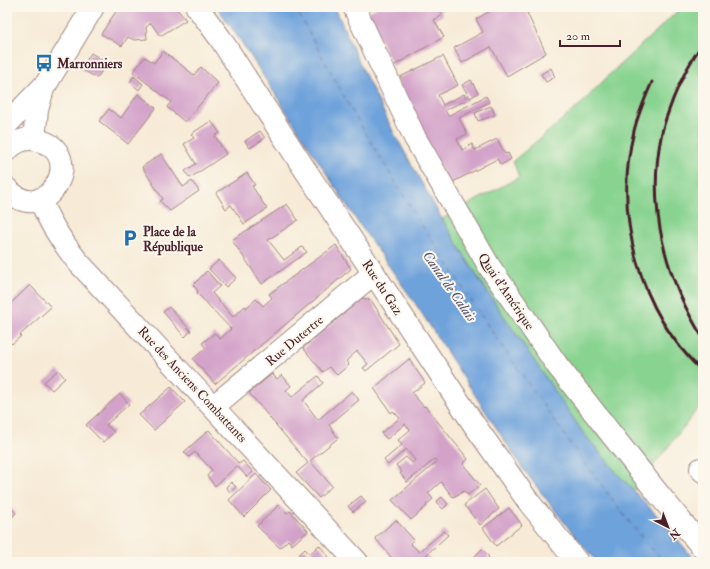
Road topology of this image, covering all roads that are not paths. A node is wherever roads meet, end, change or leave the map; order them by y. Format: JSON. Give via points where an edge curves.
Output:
{"nodes":[{"id":1,"x":93,"y":7,"type":"edge"},
{"id":2,"x":196,"y":7,"type":"edge"},
{"id":3,"x":354,"y":7,"type":"edge"},
{"id":4,"x":46,"y":84,"type":"junction"},
{"id":5,"x":7,"y":124,"type":"edge"},
{"id":6,"x":34,"y":139,"type":"junction"},
{"id":7,"x":7,"y":150,"type":"edge"},
{"id":8,"x":10,"y":195,"type":"edge"},
{"id":9,"x":40,"y":199,"type":"junction"},
{"id":10,"x":374,"y":273,"type":"junction"},
{"id":11,"x":214,"y":406,"type":"junction"},
{"id":12,"x":703,"y":548,"type":"edge"},
{"id":13,"x":357,"y":562,"type":"edge"},
{"id":14,"x":577,"y":562,"type":"edge"}],
"edges":[{"from":1,"to":4,"type":"street"},
{"from":2,"to":10,"type":"street","name":"Rue du Gaz","via":[[220,38]]},
{"from":3,"to":12,"type":"street","name":"Quai d'Amérique","via":[[415,138],[489,266],[562,371]]},
{"from":4,"to":5,"type":"street"},
{"from":4,"to":6,"type":"street","via":[[38,103]]},
{"from":6,"to":7,"type":"street","via":[[20,141]]},
{"from":6,"to":9,"type":"street","via":[[52,147],[61,164],[58,183],[49,194]]},
{"from":8,"to":9,"type":"street","via":[[28,200]]},
{"from":9,"to":11,"type":"street","name":"Rue des Anciens Combattants","via":[[60,239],[78,262]]},
{"from":10,"to":11,"type":"street","name":"Rue Dutertre"},
{"from":10,"to":14,"type":"street","name":"Rue du Gaz","via":[[493,452]]},
{"from":11,"to":13,"type":"street","name":"Rue des Anciens Combattants"}]}
